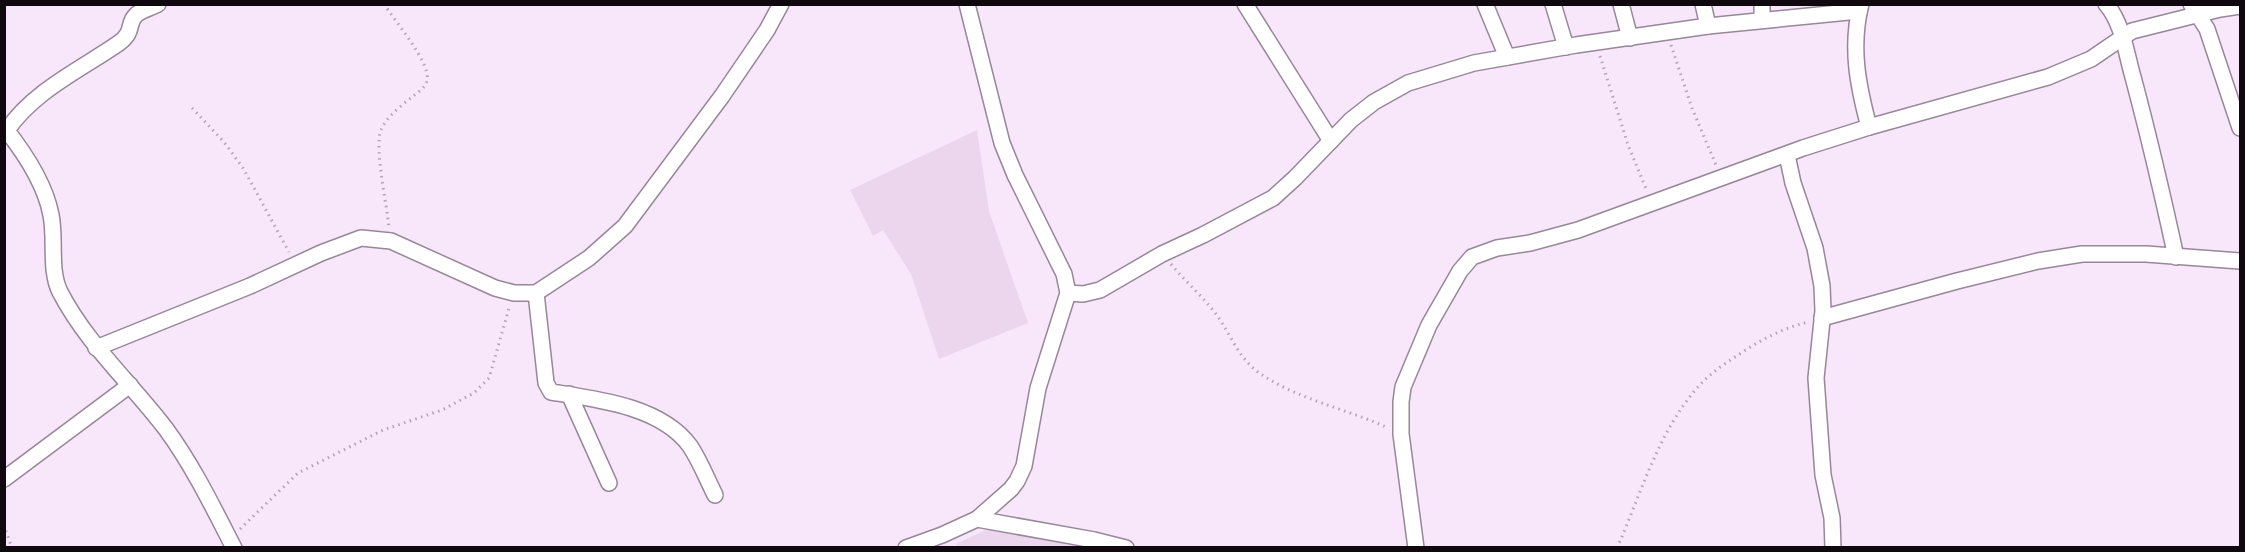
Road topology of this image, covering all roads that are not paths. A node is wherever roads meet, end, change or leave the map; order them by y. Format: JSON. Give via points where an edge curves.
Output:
{"nodes":[{"id":1,"x":158,"y":4,"type":"edge"},
{"id":2,"x":781,"y":4,"type":"edge"},
{"id":3,"x":967,"y":4,"type":"edge"},
{"id":4,"x":1245,"y":4,"type":"edge"},
{"id":5,"x":1485,"y":4,"type":"edge"},
{"id":6,"x":1553,"y":4,"type":"edge"},
{"id":7,"x":1621,"y":4,"type":"edge"},
{"id":8,"x":1703,"y":4,"type":"edge"},
{"id":9,"x":2106,"y":4,"type":"edge"},
{"id":10,"x":2241,"y":6,"type":"edge"},
{"id":11,"x":1860,"y":8,"type":"edge"},
{"id":12,"x":2195,"y":10,"type":"edge"},
{"id":13,"x":1762,"y":12,"type":"edge"},
{"id":14,"x":1708,"y":26,"type":"junction"},
{"id":15,"x":2122,"y":36,"type":"junction"},
{"id":16,"x":1630,"y":38,"type":"junction"},
{"id":17,"x":1566,"y":47,"type":"junction"},
{"id":18,"x":1508,"y":57,"type":"junction"},
{"id":19,"x":1869,"y":127,"type":"junction"},
{"id":20,"x":2241,"y":128,"type":"edge"},
{"id":21,"x":6,"y":129,"type":"edge"},
{"id":22,"x":1331,"y":141,"type":"junction"},
{"id":23,"x":1787,"y":155,"type":"junction"},
{"id":24,"x":2176,"y":257,"type":"junction"},
{"id":25,"x":2241,"y":261,"type":"edge"},
{"id":26,"x":536,"y":293,"type":"junction"},
{"id":27,"x":1068,"y":293,"type":"junction"},
{"id":28,"x":1822,"y":318,"type":"junction"},
{"id":29,"x":96,"y":348,"type":"junction"},
{"id":30,"x":130,"y":385,"type":"junction"},
{"id":31,"x":569,"y":394,"type":"junction"},
{"id":32,"x":4,"y":479,"type":"edge"},
{"id":33,"x":609,"y":483,"type":"dead end"},
{"id":34,"x":715,"y":495,"type":"dead end"},
{"id":35,"x":977,"y":519,"type":"junction"},
{"id":36,"x":945,"y":541,"type":"edge"},
{"id":37,"x":232,"y":542,"type":"edge"},
{"id":38,"x":906,"y":548,"type":"edge"},
{"id":39,"x":1126,"y":548,"type":"edge"},
{"id":40,"x":1416,"y":548,"type":"edge"},
{"id":41,"x":1833,"y":548,"type":"edge"}],
"edges":[{"from":1,"to":21,"type":"street","via":[[136,14],[129,35],[39,95]]},
{"from":2,"to":26,"type":"street","via":[[722,96],[625,226],[589,258]]},
{"from":3,"to":27,"type":"street","via":[[1002,143],[1064,274]]},
{"from":4,"to":22,"type":"street"},
{"from":5,"to":18,"type":"street"},
{"from":6,"to":17,"type":"street"},
{"from":7,"to":16,"type":"street"},
{"from":8,"to":14,"type":"street"},
{"from":9,"to":15,"type":"street"},
{"from":10,"to":12,"type":"street"},
{"from":11,"to":13,"type":"street"},
{"from":11,"to":19,"type":"street","via":[[1856,74]]},
{"from":12,"to":15,"type":"street"},
{"from":12,"to":20,"type":"street","via":[[2214,47]]},
{"from":13,"to":14,"type":"street"},
{"from":14,"to":16,"type":"street"},
{"from":15,"to":19,"type":"street","via":[[2091,59],[2048,77]]},
{"from":15,"to":24,"type":"street"},
{"from":16,"to":17,"type":"street"},
{"from":17,"to":18,"type":"street"},
{"from":18,"to":22,"type":"street","via":[[1408,83],[1374,102]]},
{"from":19,"to":23,"type":"street"},
{"from":21,"to":29,"type":"street","via":[[40,181],[52,216],[59,289]]},
{"from":22,"to":27,"type":"street","via":[[1273,198],[1100,290]]},
{"from":23,"to":28,"type":"street","via":[[1815,248],[1822,286]]},
{"from":23,"to":40,"type":"street","via":[[1578,230],[1478,254],[1467,261],[1429,325],[1406,375],[1401,402],[1401,434]]},
{"from":24,"to":25,"type":"street"},
{"from":24,"to":28,"type":"street","via":[[2082,254],[2038,261]]},
{"from":26,"to":29,"type":"street","via":[[495,288],[391,241],[361,238]]},
{"from":26,"to":31,"type":"street","via":[[546,383],[551,392]]},
{"from":27,"to":35,"type":"street","via":[[1038,387],[1024,466],[1011,489]]},
{"from":28,"to":41,"type":"street","via":[[1816,378]]},
{"from":29,"to":30,"type":"street"},
{"from":30,"to":32,"type":"street"},
{"from":30,"to":37,"type":"street","via":[[187,459]]},
{"from":31,"to":33,"type":"street"},
{"from":31,"to":34,"type":"street","via":[[641,412],[674,429],[690,446]]},
{"from":35,"to":36,"type":"street"},
{"from":35,"to":39,"type":"street"},
{"from":36,"to":38,"type":"street"}]}
